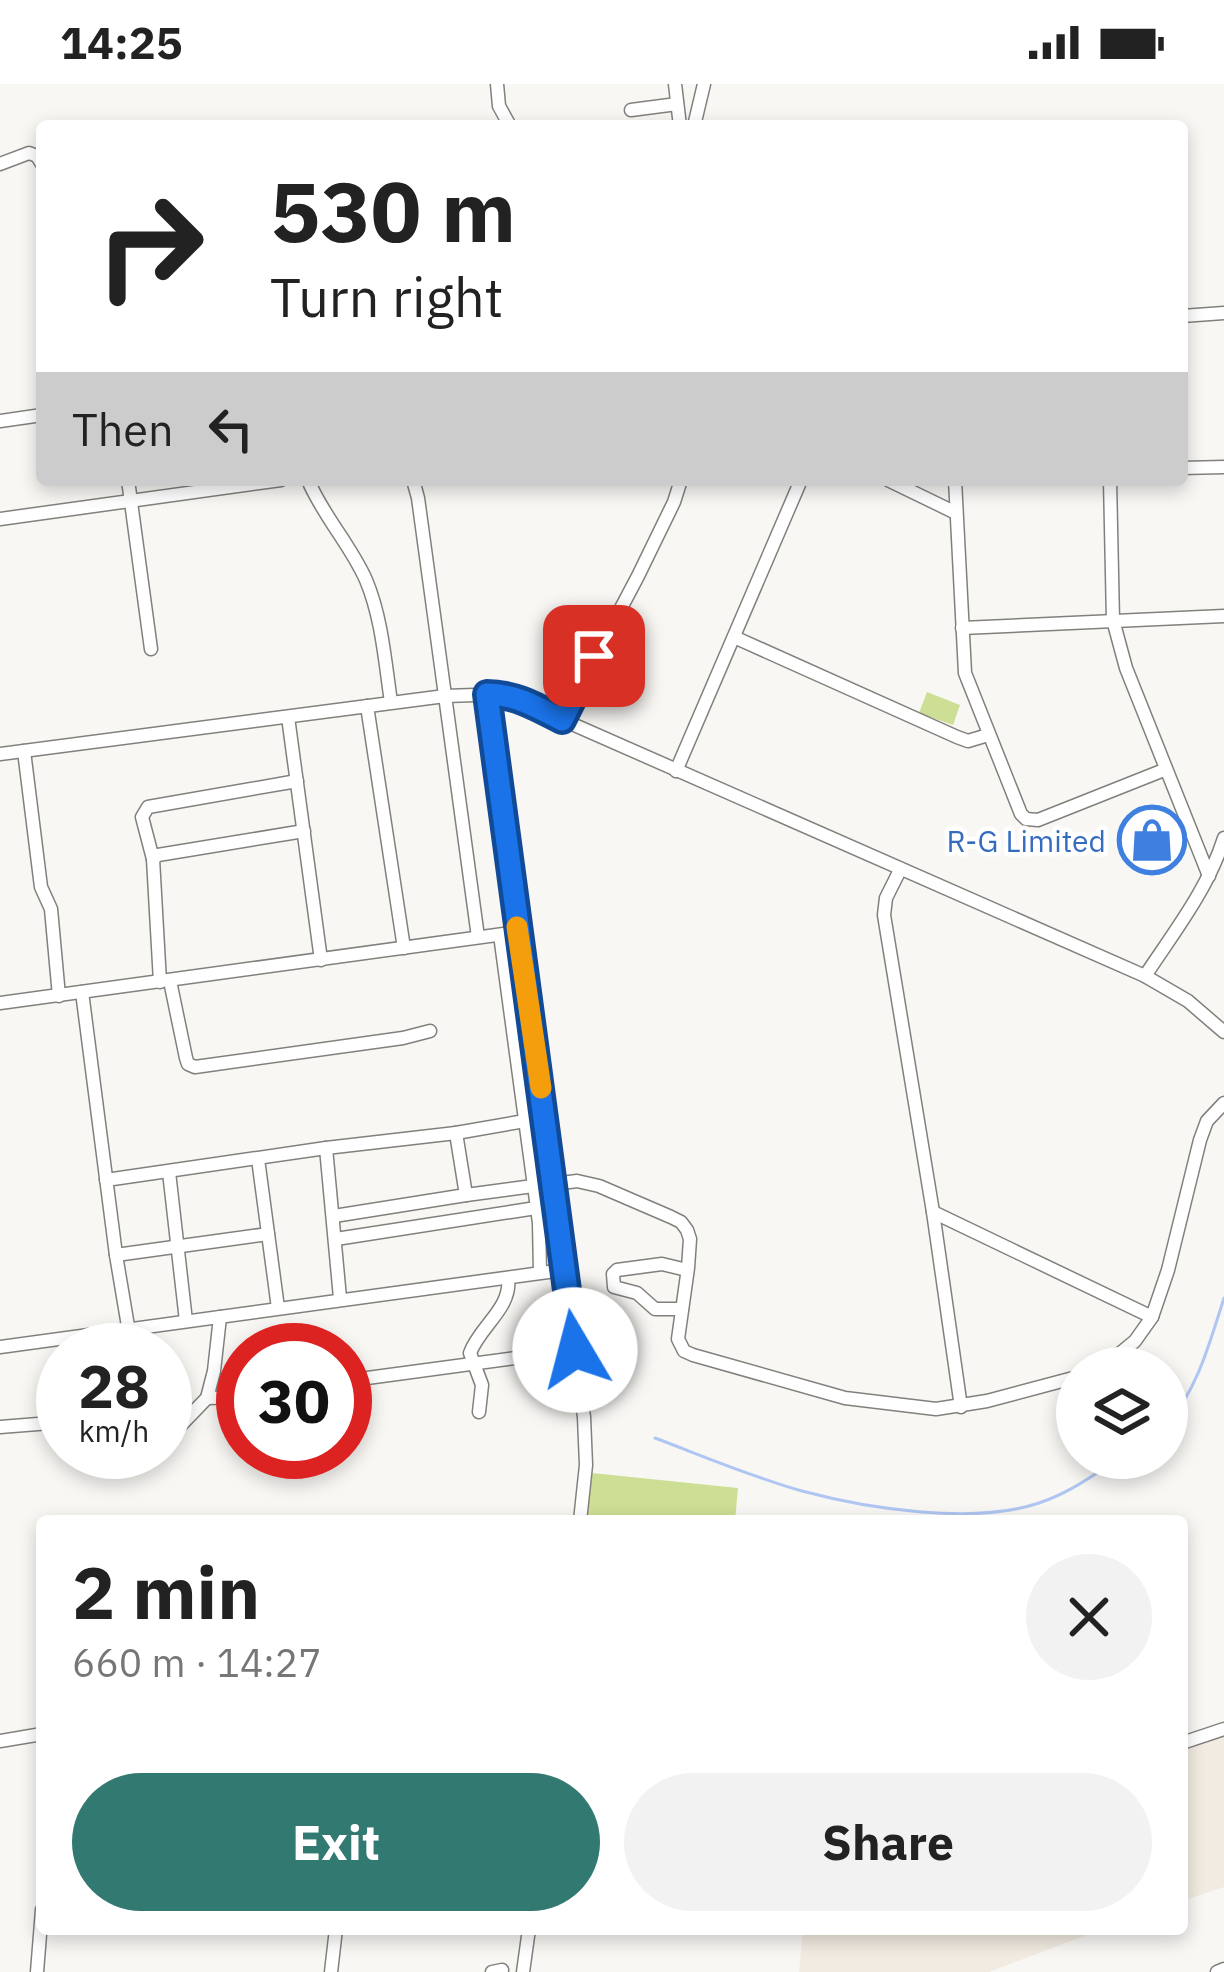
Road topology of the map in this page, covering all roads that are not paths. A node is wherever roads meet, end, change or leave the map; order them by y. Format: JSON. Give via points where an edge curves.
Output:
{"nodes":[{"id":1,"x":496,"y":84,"type":"edge"},
{"id":2,"x":675,"y":84,"type":"edge"},
{"id":3,"x":704,"y":84,"type":"edge"},
{"id":4,"x":677,"y":104,"type":"junction"},
{"id":5,"x":632,"y":110,"type":"dead end"},
{"id":6,"x":507,"y":120,"type":"edge"},
{"id":7,"x":679,"y":120,"type":"edge"},
{"id":8,"x":695,"y":120,"type":"edge"},
{"id":9,"x":36,"y":156,"type":"edge"},
{"id":10,"x":0,"y":164,"type":"edge"},
{"id":11,"x":1224,"y":313,"type":"edge"},
{"id":12,"x":1188,"y":316,"type":"edge"},
{"id":13,"x":36,"y":416,"type":"edge"},
{"id":14,"x":0,"y":422,"type":"edge"},
{"id":15,"x":1224,"y":467,"type":"edge"},
{"id":16,"x":1188,"y":468,"type":"edge"},
{"id":17,"x":129,"y":486,"type":"edge"},
{"id":18,"x":238,"y":486,"type":"edge"},
{"id":19,"x":311,"y":486,"type":"edge"},
{"id":20,"x":415,"y":486,"type":"edge"},
{"id":21,"x":679,"y":486,"type":"edge"},
{"id":22,"x":798,"y":486,"type":"edge"},
{"id":23,"x":900,"y":486,"type":"edge"},
{"id":24,"x":955,"y":486,"type":"edge"},
{"id":25,"x":1110,"y":486,"type":"edge"},
{"id":26,"x":131,"y":501,"type":"junction"},
{"id":27,"x":956,"y":513,"type":"junction"},
{"id":28,"x":0,"y":519,"type":"edge"},
{"id":29,"x":1224,"y":616,"type":"edge"},
{"id":30,"x":1113,"y":620,"type":"junction"},
{"id":31,"x":962,"y":628,"type":"junction"},
{"id":32,"x":734,"y":637,"type":"junction"},
{"id":33,"x":151,"y":649,"type":"dead end"},
{"id":34,"x":487,"y":694,"type":"junction"},
{"id":35,"x":445,"y":696,"type":"junction"},
{"id":36,"x":391,"y":702,"type":"junction"},
{"id":37,"x":367,"y":706,"type":"junction"},
{"id":38,"x":288,"y":717,"type":"junction"},
{"id":39,"x":562,"y":720,"type":"junction"},
{"id":40,"x":988,"y":735,"type":"junction"},
{"id":41,"x":0,"y":744,"type":"edge"},
{"id":42,"x":23,"y":751,"type":"junction"},
{"id":43,"x":1,"y":754,"type":"edge"},
{"id":44,"x":1164,"y":770,"type":"junction"},
{"id":45,"x":676,"y":771,"type":"junction"},
{"id":46,"x":297,"y":781,"type":"junction"},
{"id":47,"x":304,"y":831,"type":"junction"},
{"id":48,"x":1224,"y":838,"type":"edge"},
{"id":49,"x":153,"y":859,"type":"junction"},
{"id":50,"x":900,"y":870,"type":"junction"},
{"id":51,"x":1209,"y":876,"type":"junction"},
{"id":52,"x":518,"y":932,"type":"junction"},
{"id":53,"x":500,"y":935,"type":"junction"},
{"id":54,"x":478,"y":938,"type":"junction"},
{"id":55,"x":404,"y":948,"type":"junction"},
{"id":56,"x":321,"y":960,"type":"junction"},
{"id":57,"x":1145,"y":976,"type":"junction"},
{"id":58,"x":165,"y":982,"type":"junction"},
{"id":59,"x":82,"y":992,"type":"junction"},
{"id":60,"x":59,"y":996,"type":"junction"},
{"id":61,"x":0,"y":1003,"type":"edge"},
{"id":62,"x":430,"y":1031,"type":"dead end"},
{"id":63,"x":1224,"y":1032,"type":"edge"},
{"id":64,"x":1224,"y":1102,"type":"edge"},
{"id":65,"x":525,"y":1121,"type":"junction"},
{"id":66,"x":456,"y":1133,"type":"junction"},
{"id":67,"x":326,"y":1148,"type":"junction"},
{"id":68,"x":258,"y":1159,"type":"junction"},
{"id":69,"x":169,"y":1172,"type":"junction"},
{"id":70,"x":106,"y":1180,"type":"junction"},
{"id":71,"x":554,"y":1184,"type":"junction"},
{"id":72,"x":532,"y":1186,"type":"junction"},
{"id":73,"x":466,"y":1195,"type":"junction"},
{"id":74,"x":536,"y":1208,"type":"junction"},
{"id":75,"x":933,"y":1213,"type":"junction"},
{"id":76,"x":334,"y":1216,"type":"junction"},
{"id":77,"x":268,"y":1234,"type":"junction"},
{"id":78,"x":336,"y":1238,"type":"junction"},
{"id":79,"x":178,"y":1247,"type":"junction"},
{"id":80,"x":116,"y":1255,"type":"junction"},
{"id":81,"x":563,"y":1270,"type":"junction"},
{"id":82,"x":687,"y":1270,"type":"junction"},
{"id":83,"x":540,"y":1272,"type":"junction"},
{"id":84,"x":508,"y":1278,"type":"junction"},
{"id":85,"x":340,"y":1298,"type":"junction"},
{"id":86,"x":278,"y":1308,"type":"junction"},
{"id":87,"x":682,"y":1309,"type":"junction"},
{"id":88,"x":220,"y":1317,"type":"junction"},
{"id":89,"x":1152,"y":1317,"type":"junction"},
{"id":90,"x":186,"y":1321,"type":"junction"},
{"id":91,"x":128,"y":1323,"type":"edge"},
{"id":92,"x":172,"y":1323,"type":"edge"},
{"id":93,"x":36,"y":1342,"type":"edge"},
{"id":94,"x":0,"y":1347,"type":"edge"},
{"id":95,"x":1128,"y":1347,"type":"edge"},
{"id":96,"x":575,"y":1350,"type":"junction"},
{"id":97,"x":472,"y":1362,"type":"junction"},
{"id":98,"x":372,"y":1377,"type":"edge"},
{"id":99,"x":1056,"y":1384,"type":"edge"},
{"id":100,"x":208,"y":1398,"type":"junction"},
{"id":101,"x":216,"y":1398,"type":"edge"},
{"id":102,"x":961,"y":1407,"type":"junction"},
{"id":103,"x":479,"y":1412,"type":"dead end"},
{"id":104,"x":192,"y":1415,"type":"edge"},
{"id":105,"x":36,"y":1424,"type":"edge"},
{"id":106,"x":0,"y":1427,"type":"edge"},
{"id":107,"x":581,"y":1515,"type":"edge"},
{"id":108,"x":1224,"y":1729,"type":"edge"},
{"id":109,"x":36,"y":1735,"type":"edge"},
{"id":110,"x":1188,"y":1741,"type":"edge"},
{"id":111,"x":0,"y":1742,"type":"edge"},
{"id":112,"x":40,"y":1935,"type":"edge"},
{"id":113,"x":335,"y":1935,"type":"edge"},
{"id":114,"x":528,"y":1935,"type":"edge"},
{"id":115,"x":37,"y":1972,"type":"edge"},
{"id":116,"x":331,"y":1972,"type":"edge"},
{"id":117,"x":523,"y":1972,"type":"edge"}],
"edges":[{"from":1,"to":6,"type":"street"},
{"from":2,"to":4,"type":"street"},
{"from":3,"to":8,"type":"street"},
{"from":4,"to":5,"type":"street"},
{"from":4,"to":7,"type":"street"},
{"from":9,"to":10,"type":"street"},
{"from":11,"to":12,"type":"street"},
{"from":13,"to":14,"type":"street"},
{"from":15,"to":16,"type":"street"},
{"from":17,"to":26,"type":"street"},
{"from":18,"to":26,"type":"street"},
{"from":19,"to":36,"type":"street","via":[[371,594]]},
{"from":20,"to":35,"type":"street"},
{"from":21,"to":39,"type":"street"},
{"from":22,"to":32,"type":"street"},
{"from":23,"to":27,"type":"street"},
{"from":24,"to":27,"type":"street"},
{"from":25,"to":30,"type":"street"},
{"from":26,"to":28,"type":"street"},
{"from":26,"to":33,"type":"street"},
{"from":27,"to":31,"type":"street"},
{"from":29,"to":30,"type":"street"},
{"from":30,"to":31,"type":"street"},
{"from":30,"to":44,"type":"street"},
{"from":31,"to":40,"type":"street","via":[[965,673]]},
{"from":32,"to":40,"type":"street","via":[[957,737]]},
{"from":32,"to":45,"type":"street"},
{"from":34,"to":35,"type":"street"},
{"from":34,"to":39,"type":"street","via":[[520,699]]},
{"from":34,"to":52,"type":"street"},
{"from":35,"to":36,"type":"street"},
{"from":35,"to":54,"type":"street"},
{"from":36,"to":37,"type":"street"},
{"from":37,"to":38,"type":"street"},
{"from":37,"to":55,"type":"street"},
{"from":38,"to":42,"type":"street"},
{"from":38,"to":46,"type":"street"},
{"from":39,"to":45,"type":"street"},
{"from":40,"to":44,"type":"street","via":[[1021,814],[1031,820]]},
{"from":41,"to":43,"type":"street"},
{"from":42,"to":43,"type":"street"},
{"from":42,"to":60,"type":"street"},
{"from":44,"to":51,"type":"street"},
{"from":45,"to":50,"type":"street"},
{"from":46,"to":47,"type":"street"},
{"from":46,"to":49,"type":"street","via":[[148,807],[142,817]]},
{"from":47,"to":49,"type":"street"},
{"from":47,"to":56,"type":"street"},
{"from":48,"to":51,"type":"street"},
{"from":49,"to":58,"type":"street"},
{"from":50,"to":57,"type":"street"},
{"from":50,"to":75,"type":"street","via":[[884,915]]},
{"from":51,"to":57,"type":"street"},
{"from":52,"to":53,"type":"street"},
{"from":52,"to":71,"type":"street"},
{"from":53,"to":54,"type":"street"},
{"from":53,"to":65,"type":"street"},
{"from":54,"to":55,"type":"street"},
{"from":55,"to":56,"type":"street"},
{"from":56,"to":58,"type":"street"},
{"from":57,"to":63,"type":"street"},
{"from":58,"to":59,"type":"street"},
{"from":58,"to":62,"type":"street","via":[[185,1058],[195,1067]]},
{"from":59,"to":60,"type":"street"},
{"from":59,"to":70,"type":"street"},
{"from":60,"to":61,"type":"street"},
{"from":64,"to":89,"type":"street","via":[[1200,1140]]},
{"from":65,"to":66,"type":"street"},
{"from":65,"to":72,"type":"street"},
{"from":66,"to":67,"type":"street"},
{"from":66,"to":73,"type":"street"},
{"from":67,"to":68,"type":"street"},
{"from":67,"to":76,"type":"street"},
{"from":68,"to":69,"type":"street"},
{"from":68,"to":77,"type":"street"},
{"from":69,"to":70,"type":"street"},
{"from":69,"to":79,"type":"street"},
{"from":70,"to":80,"type":"street"},
{"from":71,"to":81,"type":"street"},
{"from":71,"to":82,"type":"street","via":[[587,1182],[681,1222],[690,1239]]},
{"from":72,"to":73,"type":"street"},
{"from":72,"to":74,"type":"street"},
{"from":73,"to":76,"type":"street"},
{"from":74,"to":78,"type":"street"},
{"from":74,"to":83,"type":"street"},
{"from":75,"to":89,"type":"street"},
{"from":75,"to":102,"type":"street"},
{"from":76,"to":78,"type":"street"},
{"from":77,"to":79,"type":"street"},
{"from":77,"to":86,"type":"street"},
{"from":78,"to":85,"type":"street"},
{"from":79,"to":80,"type":"street"},
{"from":79,"to":90,"type":"street"},
{"from":80,"to":91,"type":"street"},
{"from":81,"to":83,"type":"street"},
{"from":81,"to":96,"type":"street"},
{"from":82,"to":87,"type":"street"},
{"from":82,"to":87,"type":"street","via":[[656,1264],[613,1274],[614,1287],[655,1309]]},
{"from":83,"to":84,"type":"street"},
{"from":84,"to":85,"type":"street"},
{"from":84,"to":97,"type":"street","via":[[509,1294],[472,1345]]},
{"from":85,"to":86,"type":"street"},
{"from":86,"to":88,"type":"street"},
{"from":87,"to":102,"type":"street","via":[[679,1345],[693,1355],[845,1398]]},
{"from":88,"to":90,"type":"street"},
{"from":88,"to":100,"type":"street"},
{"from":89,"to":95,"type":"street"},
{"from":90,"to":92,"type":"street"},
{"from":93,"to":94,"type":"street"},
{"from":96,"to":97,"type":"street"},
{"from":96,"to":107,"type":"street","via":[[586,1465]]},
{"from":97,"to":98,"type":"street"},
{"from":97,"to":103,"type":"street","via":[[482,1385]]},
{"from":99,"to":102,"type":"street"},
{"from":100,"to":101,"type":"street"},
{"from":100,"to":104,"type":"street"},
{"from":105,"to":106,"type":"street"},
{"from":108,"to":110,"type":"street"},
{"from":109,"to":111,"type":"street"},
{"from":112,"to":115,"type":"street"},
{"from":113,"to":116,"type":"street"},
{"from":114,"to":117,"type":"street"}]}
